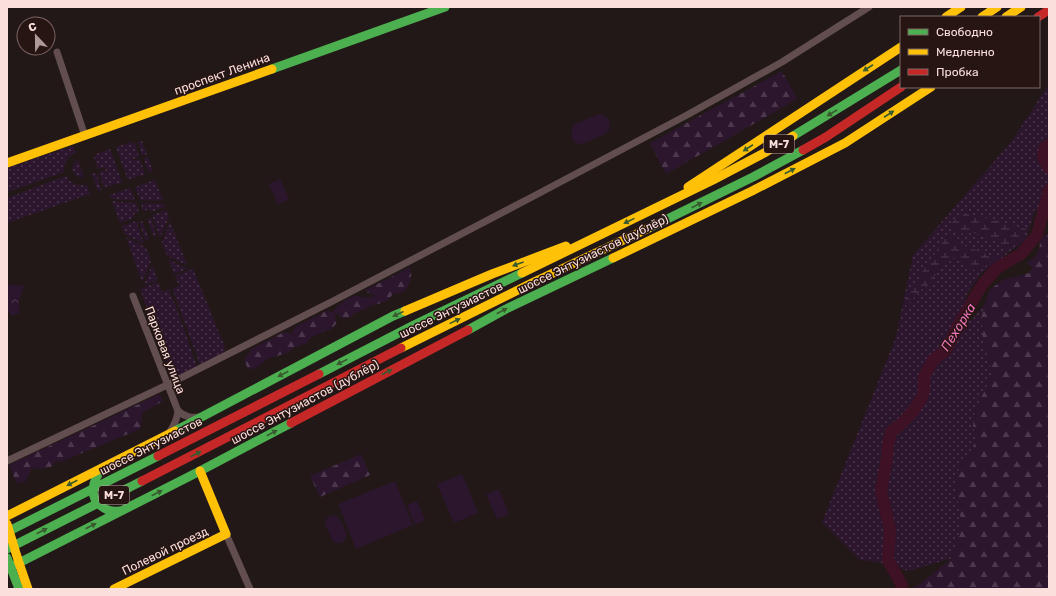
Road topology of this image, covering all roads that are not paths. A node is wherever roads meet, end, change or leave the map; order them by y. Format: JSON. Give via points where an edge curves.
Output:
{"nodes":[{"id":1,"x":445,"y":7,"type":"edge"},
{"id":2,"x":870,"y":7,"type":"edge"},
{"id":3,"x":961,"y":7,"type":"edge"},
{"id":4,"x":997,"y":7,"type":"edge"},
{"id":5,"x":1021,"y":7,"type":"edge"},
{"id":6,"x":1049,"y":10,"type":"edge"},
{"id":7,"x":948,"y":16,"type":"edge"},
{"id":8,"x":984,"y":16,"type":"edge"},
{"id":9,"x":1008,"y":16,"type":"edge"},
{"id":10,"x":1040,"y":16,"type":"edge"},
{"id":11,"x":900,"y":48,"type":"edge"},
{"id":12,"x":57,"y":52,"type":"dead end"},
{"id":13,"x":900,"y":71,"type":"edge"},
{"id":14,"x":900,"y":88,"type":"edge"},
{"id":15,"x":929,"y":88,"type":"edge"},
{"id":16,"x":85,"y":136,"type":"junction"},
{"id":17,"x":7,"y":163,"type":"edge"},
{"id":18,"x":652,"y":210,"type":"junction"},
{"id":19,"x":607,"y":232,"type":"junction"},
{"id":20,"x":658,"y":236,"type":"junction"},
{"id":21,"x":572,"y":265,"type":"junction"},
{"id":22,"x":133,"y":296,"type":"dead end"},
{"id":23,"x":167,"y":385,"type":"junction"},
{"id":24,"x":178,"y":411,"type":"junction"},
{"id":25,"x":204,"y":416,"type":"junction"},
{"id":26,"x":166,"y":436,"type":"junction"},
{"id":27,"x":7,"y":461,"type":"edge"},
{"id":28,"x":107,"y":466,"type":"junction"},
{"id":29,"x":200,"y":470,"type":"junction"},
{"id":30,"x":122,"y":510,"type":"junction"},
{"id":31,"x":7,"y":516,"type":"edge"},
{"id":32,"x":7,"y":524,"type":"edge"},
{"id":33,"x":7,"y":532,"type":"edge"},
{"id":34,"x":226,"y":534,"type":"junction"},
{"id":35,"x":7,"y":549,"type":"edge"},
{"id":36,"x":7,"y":558,"type":"edge"},
{"id":37,"x":19,"y":563,"type":"junction"},
{"id":38,"x":9,"y":568,"type":"edge"},
{"id":39,"x":19,"y":589,"type":"edge"},
{"id":40,"x":28,"y":589,"type":"edge"},
{"id":41,"x":114,"y":589,"type":"edge"},
{"id":42,"x":250,"y":589,"type":"edge"}],
"edges":[{"from":1,"to":16,"type":"main road","name":"проспект Ленина"},
{"from":2,"to":23,"type":"street","via":[[782,62],[687,115],[340,298]]},
{"from":3,"to":7,"type":"main road"},
{"from":4,"to":8,"type":"main road"},
{"from":5,"to":9,"type":"main road"},
{"from":6,"to":10,"type":"main road"},
{"from":11,"to":18,"type":"main road","name":"шоссе Энтузиастов (дублёр)","one_way":true},
{"from":12,"to":16,"type":"street"},
{"from":13,"to":18,"type":"main road","name":"шоссе Энтузиастов","number":"М-7","one_way":true,"via":[[766,152]]},
{"from":21,"to":14,"type":"main road","name":"шоссе Энтузиастов","number":"М-7","one_way":true,"via":[[753,177],[826,137]]},
{"from":20,"to":15,"type":"main road","name":"шоссе Энтузиастов (дублёр)","one_way":true,"via":[[845,143]]},
{"from":16,"to":17,"type":"main road","name":"проспект Ленина"},
{"from":18,"to":19,"type":"main road","name":"шоссе Энтузиастов","number":"М-7","one_way":true},
{"from":19,"to":25,"type":"main road","name":"шоссе Энтузиастов (дублёр)","one_way":true,"via":[[492,274],[394,316]]},
{"from":19,"to":33,"type":"main road","name":"шоссе Энтузиастов","number":"М-7","one_way":true,"via":[[414,325]]},
{"from":20,"to":21,"type":"main road"},
{"from":29,"to":20,"type":"main road","name":"шоссе Энтузиастов (дублёр)","one_way":true,"via":[[506,309]]},
{"from":35,"to":21,"type":"main road","name":"шоссе Энтузиастов","number":"М-7","one_way":true,"via":[[420,338]]},
{"from":22,"to":23,"type":"street","name":"Парковая улица"},
{"from":23,"to":24,"type":"street","name":"Парковая улица"},
{"from":23,"to":27,"type":"street"},
{"from":24,"to":25,"type":"street","name":"Парковая улица","via":[[193,418]]},
{"from":24,"to":26,"type":"street","name":"Парковая улица","via":[[173,427]]},
{"from":25,"to":26,"type":"main road","name":"шоссе Энтузиастов (дублёр)"},
{"from":26,"to":28,"type":"main road","name":"шоссе Энтузиастов (дублёр)"},
{"from":28,"to":30,"type":"main road","via":[[95,478],[93,496],[107,510]]},
{"from":28,"to":31,"type":"main road","name":"шоссе Энтузиастов (дублёр)","one_way":true},
{"from":30,"to":29,"type":"main road","name":"шоссе Энтузиастов (дублёр)","one_way":true},
{"from":29,"to":34,"type":"main road"},
{"from":37,"to":30,"type":"main road","name":"шоссе Энтузиастов (дублёр)","one_way":true},
{"from":32,"to":37,"type":"main road"},
{"from":34,"to":41,"type":"main road","name":"Полевой проезд"},
{"from":34,"to":42,"type":"street"},
{"from":36,"to":38,"type":"main road"},
{"from":37,"to":38,"type":"main road","name":"шоссе Энтузиастов (дублёр)"},
{"from":37,"to":40,"type":"main road"},
{"from":38,"to":39,"type":"main road"}]}
